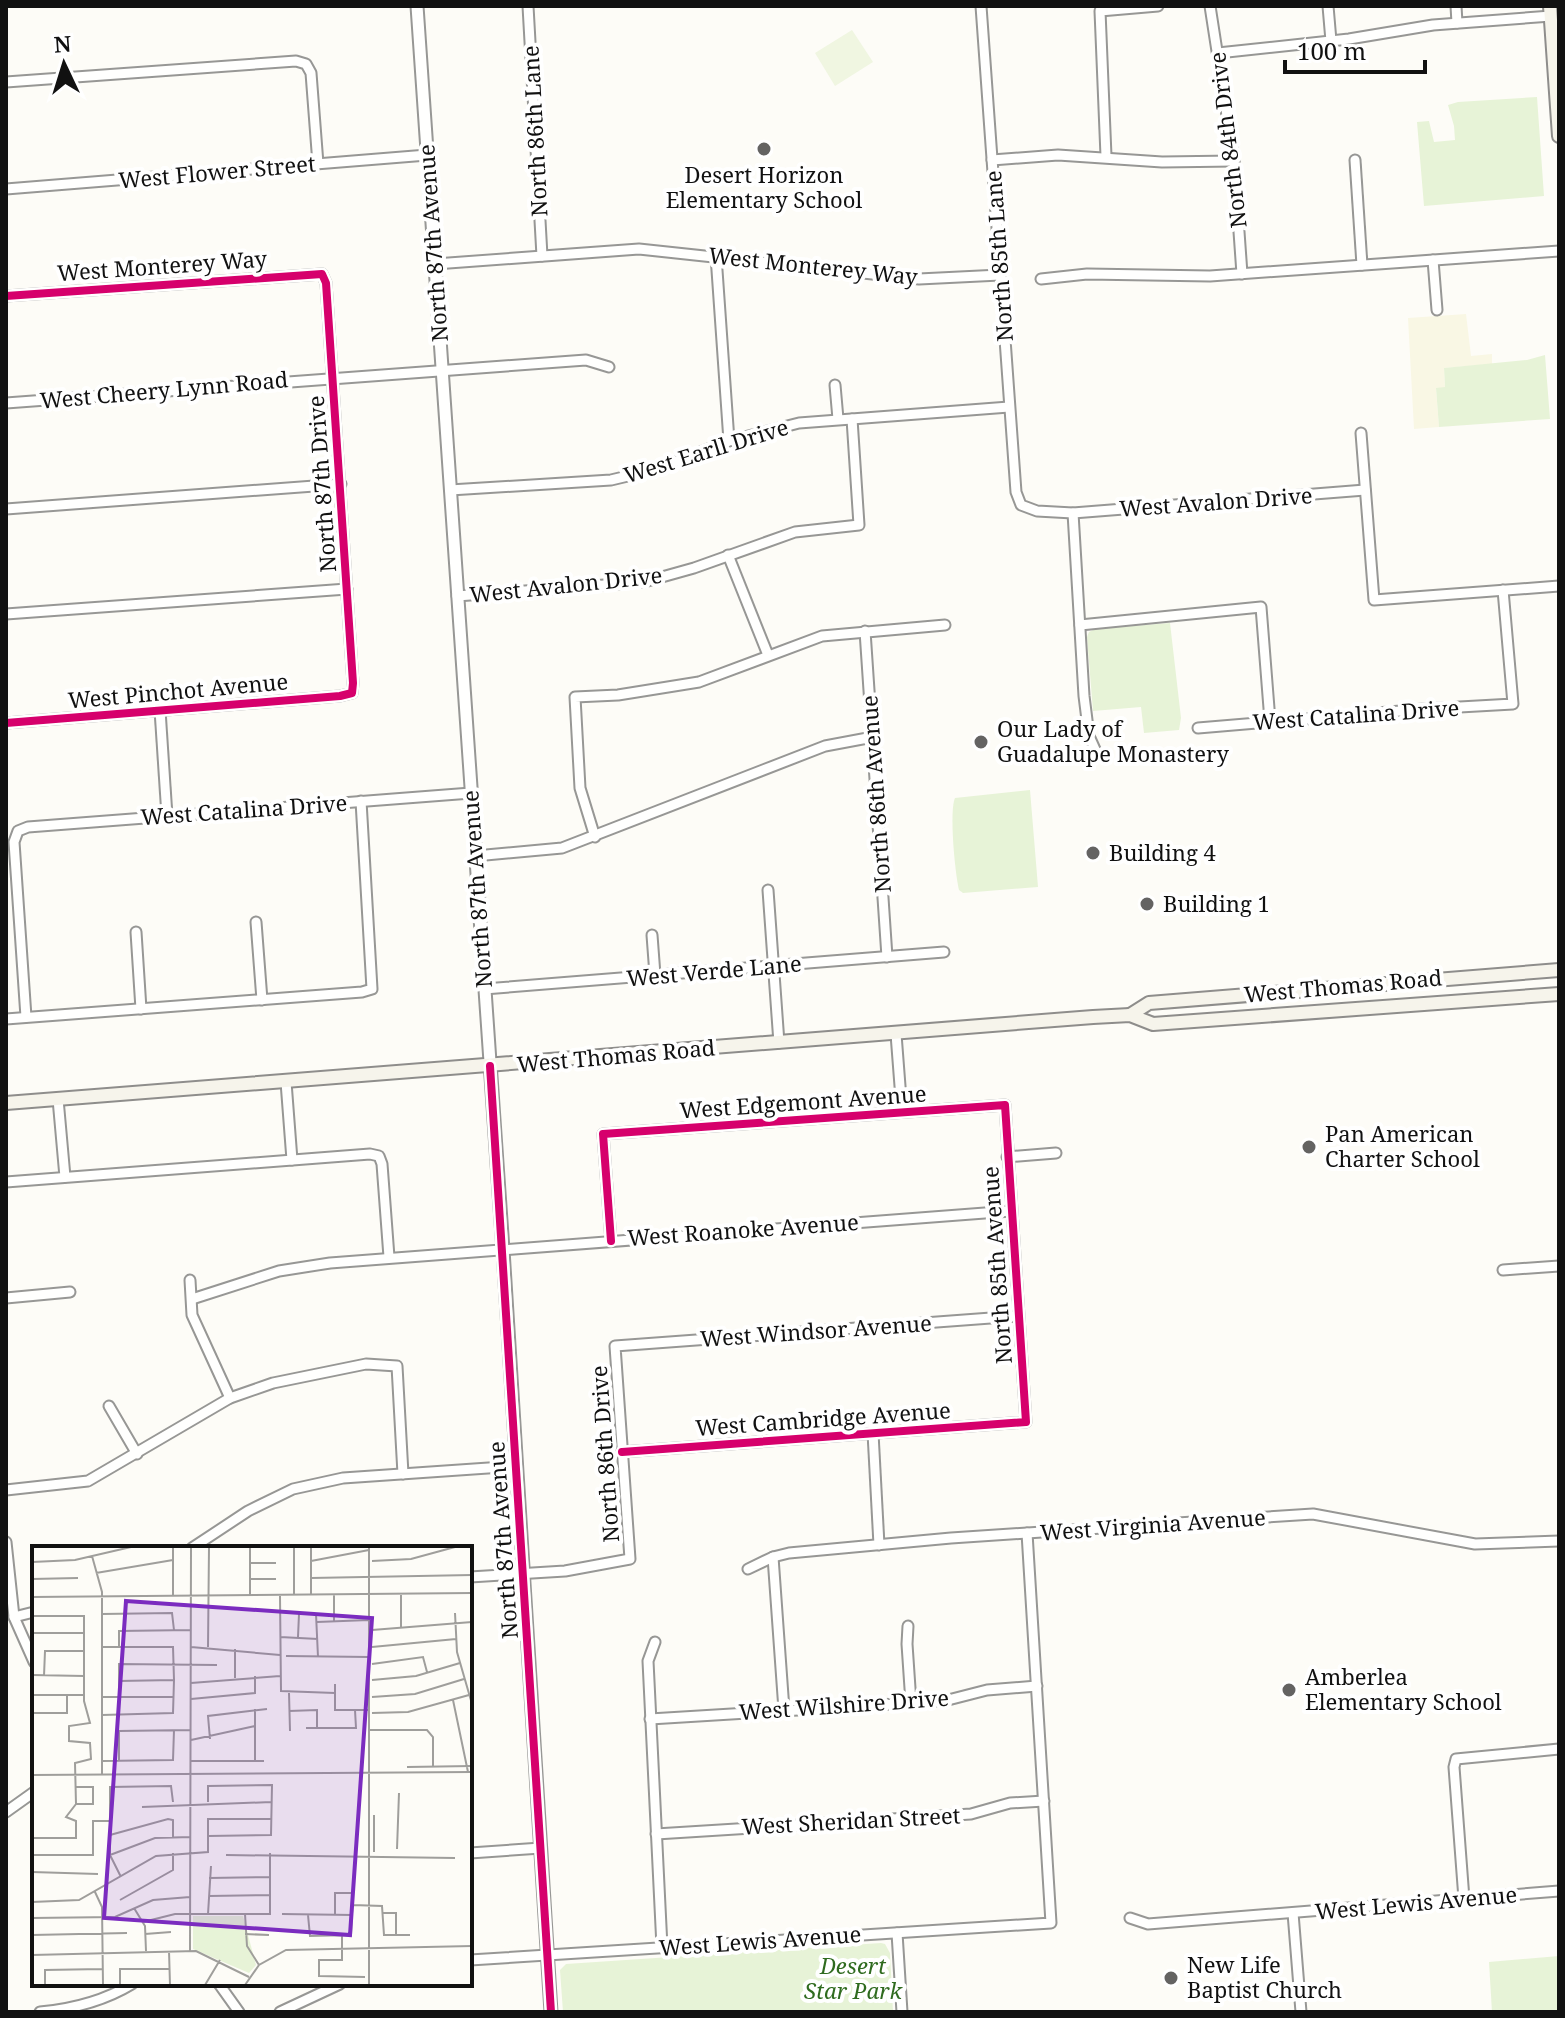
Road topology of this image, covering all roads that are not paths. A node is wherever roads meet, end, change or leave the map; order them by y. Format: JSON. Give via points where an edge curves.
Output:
{"nodes":[{"id":1,"x":417,"y":6,"type":"edge"},
{"id":2,"x":528,"y":6,"type":"edge"},
{"id":3,"x":981,"y":6,"type":"edge"},
{"id":4,"x":1158,"y":6,"type":"edge"},
{"id":5,"x":1210,"y":6,"type":"edge"},
{"id":6,"x":1328,"y":6,"type":"edge"},
{"id":7,"x":1456,"y":6,"type":"edge"},
{"id":8,"x":1550,"y":11,"type":"edge"},
{"id":9,"x":1457,"y":23,"type":"junction"},
{"id":10,"x":1331,"y":41,"type":"junction"},
{"id":11,"x":1218,"y":53,"type":"junction"},
{"id":12,"x":6,"y":82,"type":"edge"},
{"id":13,"x":1559,"y":136,"type":"edge"},
{"id":14,"x":427,"y":155,"type":"junction"},
{"id":15,"x":1106,"y":156,"type":"junction"},
{"id":16,"x":992,"y":160,"type":"junction"},
{"id":17,"x":1355,"y":160,"type":"dead end"},
{"id":18,"x":1234,"y":161,"type":"junction"},
{"id":19,"x":318,"y":164,"type":"junction"},
{"id":20,"x":6,"y":189,"type":"edge"},
{"id":21,"x":1559,"y":251,"type":"edge"},
{"id":22,"x":542,"y":256,"type":"junction"},
{"id":23,"x":716,"y":256,"type":"junction"},
{"id":24,"x":1433,"y":260,"type":"junction"},
{"id":25,"x":435,"y":264,"type":"junction"},
{"id":26,"x":1362,"y":265,"type":"junction"},
{"id":27,"x":322,"y":274,"type":"joint"},
{"id":28,"x":1242,"y":274,"type":"junction"},
{"id":29,"x":1000,"y":275,"type":"junction"},
{"id":30,"x":1041,"y":279,"type":"dead end"},
{"id":31,"x":6,"y":296,"type":"edge"},
{"id":32,"x":1437,"y":310,"type":"dead end"},
{"id":33,"x":609,"y":367,"type":"dead end"},
{"id":34,"x":441,"y":369,"type":"junction"},
{"id":35,"x":332,"y":377,"type":"junction"},
{"id":36,"x":835,"y":385,"type":"dead end"},
{"id":37,"x":6,"y":403,"type":"edge"},
{"id":38,"x":1009,"y":407,"type":"junction"},
{"id":39,"x":838,"y":419,"type":"junction"},
{"id":40,"x":852,"y":419,"type":"junction"},
{"id":41,"x":1361,"y":433,"type":"dead end"},
{"id":42,"x":729,"y":441,"type":"junction"},
{"id":43,"x":341,"y":484,"type":"junction"},
{"id":44,"x":450,"y":490,"type":"junction"},
{"id":45,"x":1365,"y":490,"type":"junction"},
{"id":46,"x":1021,"y":505,"type":"joint"},
{"id":47,"x":6,"y":509,"type":"edge"},
{"id":48,"x":1073,"y":513,"type":"junction"},
{"id":49,"x":728,"y":555,"type":"junction"},
{"id":50,"x":1559,"y":586,"type":"edge"},
{"id":51,"x":347,"y":589,"type":"junction"},
{"id":52,"x":1503,"y":590,"type":"junction"},
{"id":53,"x":457,"y":596,"type":"junction"},
{"id":54,"x":6,"y":614,"type":"edge"},
{"id":55,"x":945,"y":625,"type":"dead end"},
{"id":56,"x":1080,"y":625,"type":"junction"},
{"id":57,"x":865,"y":631,"type":"junction"},
{"id":58,"x":768,"y":655,"type":"junction"},
{"id":59,"x":352,"y":693,"type":"joint"},
{"id":60,"x":160,"y":710,"type":"junction"},
{"id":61,"x":1270,"y":721,"type":"junction"},
{"id":62,"x":6,"y":723,"type":"edge"},
{"id":63,"x":1198,"y":728,"type":"dead end"},
{"id":64,"x":873,"y":737,"type":"junction"},
{"id":65,"x":1098,"y":756,"type":"dead end"},
{"id":66,"x":471,"y":793,"type":"junction"},
{"id":67,"x":361,"y":801,"type":"junction"},
{"id":68,"x":167,"y":816,"type":"junction"},
{"id":69,"x":595,"y":837,"type":"junction"},
{"id":70,"x":475,"y":856,"type":"junction"},
{"id":71,"x":768,"y":890,"type":"dead end"},
{"id":72,"x":256,"y":922,"type":"dead end"},
{"id":73,"x":136,"y":932,"type":"dead end"},
{"id":74,"x":652,"y":935,"type":"dead end"},
{"id":75,"x":944,"y":952,"type":"dead end"},
{"id":76,"x":887,"y":957,"type":"junction"},
{"id":77,"x":774,"y":966,"type":"junction"},
{"id":78,"x":1559,"y":970,"type":"edge"},
{"id":79,"x":655,"y":975,"type":"junction"},
{"id":80,"x":1352,"y":985,"type":"junction"},
{"id":81,"x":484,"y":989,"type":"junction"},
{"id":82,"x":1559,"y":994,"type":"edge"},
{"id":83,"x":262,"y":1000,"type":"junction"},
{"id":84,"x":141,"y":1009,"type":"junction"},
{"id":85,"x":1354,"y":1009,"type":"junction"},
{"id":86,"x":1130,"y":1015,"type":"junction"},
{"id":87,"x":26,"y":1017,"type":"junction"},
{"id":88,"x":6,"y":1019,"type":"edge"},
{"id":89,"x":896,"y":1034,"type":"junction"},
{"id":90,"x":779,"y":1043,"type":"junction"},
{"id":91,"x":490,"y":1066,"type":"junction"},
{"id":92,"x":286,"y":1082,"type":"junction"},
{"id":93,"x":58,"y":1099,"type":"junction"},
{"id":94,"x":6,"y":1103,"type":"edge"},
{"id":95,"x":1005,"y":1105,"type":"joint"},
{"id":96,"x":902,"y":1112,"type":"junction"},
{"id":97,"x":1056,"y":1153,"type":"dead end"},
{"id":98,"x":1007,"y":1157,"type":"junction"},
{"id":99,"x":292,"y":1160,"type":"junction"},
{"id":100,"x":65,"y":1177,"type":"junction"},
{"id":101,"x":6,"y":1182,"type":"edge"},
{"id":102,"x":1011,"y":1211,"type":"junction"},
{"id":103,"x":611,"y":1241,"type":"junction"},
{"id":104,"x":503,"y":1250,"type":"junction"},
{"id":105,"x":389,"y":1257,"type":"junction"},
{"id":106,"x":1559,"y":1266,"type":"edge"},
{"id":107,"x":1503,"y":1270,"type":"dead end"},
{"id":108,"x":190,"y":1280,"type":"dead end"},
{"id":109,"x":70,"y":1292,"type":"dead end"},
{"id":110,"x":6,"y":1298,"type":"edge"},
{"id":111,"x":192,"y":1299,"type":"junction"},
{"id":112,"x":1018,"y":1316,"type":"junction"},
{"id":113,"x":615,"y":1346,"type":"joint"},
{"id":114,"x":230,"y":1398,"type":"junction"},
{"id":115,"x":109,"y":1406,"type":"dead end"},
{"id":116,"x":1026,"y":1422,"type":"joint"},
{"id":117,"x":873,"y":1433,"type":"junction"},
{"id":118,"x":622,"y":1452,"type":"junction"},
{"id":119,"x":137,"y":1454,"type":"junction"},
{"id":120,"x":516,"y":1466,"type":"junction"},
{"id":121,"x":403,"y":1474,"type":"junction"},
{"id":122,"x":6,"y":1490,"type":"edge"},
{"id":123,"x":1027,"y":1533,"type":"junction"},
{"id":124,"x":1559,"y":1541,"type":"edge"},
{"id":125,"x":6,"y":1542,"type":"edge"},
{"id":126,"x":879,"y":1545,"type":"junction"},
{"id":127,"x":195,"y":1546,"type":"edge"},
{"id":128,"x":773,"y":1557,"type":"junction"},
{"id":129,"x":748,"y":1569,"type":"dead end"},
{"id":130,"x":523,"y":1574,"type":"junction"},
{"id":131,"x":472,"y":1577,"type":"edge"},
{"id":132,"x":32,"y":1612,"type":"edge"},
{"id":133,"x":14,"y":1617,"type":"junction"},
{"id":134,"x":908,"y":1626,"type":"dead end"},
{"id":135,"x":655,"y":1642,"type":"dead end"},
{"id":136,"x":32,"y":1658,"type":"edge"},
{"id":137,"x":1037,"y":1686,"type":"junction"},
{"id":138,"x":911,"y":1703,"type":"junction"},
{"id":139,"x":784,"y":1710,"type":"junction"},
{"id":140,"x":650,"y":1719,"type":"junction"},
{"id":141,"x":1559,"y":1749,"type":"edge"},
{"id":142,"x":32,"y":1793,"type":"edge"},
{"id":143,"x":1044,"y":1801,"type":"junction"},
{"id":144,"x":6,"y":1812,"type":"edge"},
{"id":145,"x":656,"y":1834,"type":"junction"},
{"id":146,"x":541,"y":1848,"type":"junction"},
{"id":147,"x":472,"y":1853,"type":"edge"},
{"id":148,"x":1559,"y":1891,"type":"edge"},
{"id":149,"x":1464,"y":1899,"type":"junction"},
{"id":150,"x":1293,"y":1913,"type":"junction"},
{"id":151,"x":1130,"y":1918,"type":"dead end"},
{"id":152,"x":897,"y":1933,"type":"junction"},
{"id":153,"x":662,"y":1947,"type":"junction"},
{"id":154,"x":547,"y":1956,"type":"junction"},
{"id":155,"x":472,"y":1960,"type":"edge"},
{"id":156,"x":220,"y":1986,"type":"edge"},
{"id":157,"x":336,"y":1986,"type":"edge"},
{"id":158,"x":116,"y":1988,"type":"edge"},
{"id":159,"x":40,"y":2012,"type":"edge"},
{"id":160,"x":239,"y":2012,"type":"edge"},
{"id":161,"x":280,"y":2012,"type":"edge"},
{"id":162,"x":551,"y":2012,"type":"edge"},
{"id":163,"x":902,"y":2012,"type":"edge"},
{"id":164,"x":1301,"y":2012,"type":"edge"}],
"edges":[{"from":1,"to":14,"type":"street","name":"North 87th Avenue"},
{"from":2,"to":22,"type":"street","name":"North 86th Lane"},
{"from":3,"to":16,"type":"street","name":"North 85th Lane"},
{"from":4,"to":15,"type":"street","via":[[1100,11]]},
{"from":5,"to":11,"type":"street","name":"North 84th Drive"},
{"from":6,"to":10,"type":"street"},
{"from":7,"to":9,"type":"street"},
{"from":8,"to":9,"type":"street"},
{"from":8,"to":13,"type":"main road"},
{"from":9,"to":10,"type":"street"},
{"from":10,"to":11,"type":"street"},
{"from":11,"to":18,"type":"street","name":"North 84th Drive"},
{"from":12,"to":19,"type":"street","via":[[296,61],[311,73]]},
{"from":14,"to":19,"type":"street","name":"West Flower Street"},
{"from":14,"to":25,"type":"street","name":"North 87th Avenue"},
{"from":15,"to":16,"type":"street"},
{"from":15,"to":18,"type":"street"},
{"from":16,"to":29,"type":"street","name":"North 85th Lane"},
{"from":17,"to":26,"type":"street"},
{"from":18,"to":28,"type":"street","name":"North 84th Drive"},
{"from":19,"to":20,"type":"street","name":"West Flower Street"},
{"from":21,"to":24,"type":"street"},
{"from":22,"to":23,"type":"street","name":"West Monterey Way","via":[[639,249]]},
{"from":22,"to":25,"type":"street","name":"West Monterey Way"},
{"from":23,"to":29,"type":"street","name":"West Monterey Way","via":[[919,279]]},
{"from":23,"to":42,"type":"street"},
{"from":24,"to":26,"type":"street"},
{"from":24,"to":32,"type":"street"},
{"from":25,"to":34,"type":"street","name":"North 87th Avenue"},
{"from":26,"to":28,"type":"street"},
{"from":27,"to":31,"type":"street","name":"West Monterey Way"},
{"from":27,"to":35,"type":"street","name":"North 87th Drive"},
{"from":28,"to":30,"type":"street"},
{"from":29,"to":38,"type":"street","name":"North 85th Lane"},
{"from":33,"to":34,"type":"street","name":"West Cheery Lynn Road","via":[[586,360]]},
{"from":34,"to":35,"type":"street","name":"West Cheery Lynn Road"},
{"from":34,"to":44,"type":"street","name":"North 87th Avenue"},
{"from":35,"to":37,"type":"street","name":"West Cheery Lynn Road"},
{"from":35,"to":43,"type":"street","name":"North 87th Drive"},
{"from":36,"to":39,"type":"street"},
{"from":38,"to":40,"type":"street","name":"West Earll Drive"},
{"from":38,"to":46,"type":"street","name":"North 85th Lane"},
{"from":39,"to":40,"type":"street","name":"West Earll Drive"},
{"from":39,"to":42,"type":"street","name":"West Earll Drive","via":[[783,426]]},
{"from":40,"to":49,"type":"street","name":"West Avalon Drive","via":[[859,525],[795,532]]},
{"from":41,"to":45,"type":"street"},
{"from":42,"to":44,"type":"street","name":"West Earll Drive","via":[[611,480]]},
{"from":43,"to":47,"type":"street"},
{"from":43,"to":51,"type":"street","name":"North 87th Drive"},
{"from":44,"to":53,"type":"street","name":"North 87th Avenue"},
{"from":45,"to":48,"type":"street","name":"West Avalon Drive"},
{"from":45,"to":52,"type":"street","via":[[1374,600]]},
{"from":46,"to":48,"type":"street","name":"West Avalon Drive"},
{"from":48,"to":56,"type":"street"},
{"from":49,"to":53,"type":"street","name":"West Avalon Drive","via":[[644,582]]},
{"from":49,"to":58,"type":"street"},
{"from":50,"to":52,"type":"street"},
{"from":51,"to":54,"type":"street"},
{"from":51,"to":59,"type":"street","name":"North 87th Drive"},
{"from":52,"to":61,"type":"street","name":"West Catalina Drive","via":[[1513,704]]},
{"from":53,"to":66,"type":"street","name":"North 87th Avenue"},
{"from":55,"to":57,"type":"street"},
{"from":56,"to":61,"type":"street","via":[[1261,607]]},
{"from":56,"to":65,"type":"street","via":[[1089,736]]},
{"from":57,"to":58,"type":"street","via":[[822,636]]},
{"from":57,"to":64,"type":"street","name":"North 86th Avenue"},
{"from":58,"to":69,"type":"street","via":[[699,682],[575,697],[580,788]]},
{"from":59,"to":60,"type":"street","name":"West Pinchot Avenue"},
{"from":60,"to":62,"type":"street","name":"West Pinchot Avenue"},
{"from":60,"to":68,"type":"street"},
{"from":61,"to":63,"type":"street","name":"West Catalina Drive"},
{"from":64,"to":69,"type":"street","via":[[825,746]]},
{"from":64,"to":76,"type":"street","name":"North 86th Avenue"},
{"from":66,"to":67,"type":"street","name":"West Catalina Drive"},
{"from":66,"to":70,"type":"street","name":"North 87th Avenue"},
{"from":67,"to":68,"type":"street","name":"West Catalina Drive"},
{"from":67,"to":83,"type":"street","via":[[372,989]]},
{"from":68,"to":87,"type":"street","name":"West Catalina Drive","via":[[18,831],[14,842]]},
{"from":69,"to":70,"type":"street","via":[[550,850]]},
{"from":70,"to":81,"type":"street","name":"North 87th Avenue"},
{"from":71,"to":77,"type":"street"},
{"from":72,"to":83,"type":"street"},
{"from":73,"to":84,"type":"street"},
{"from":74,"to":79,"type":"street"},
{"from":75,"to":76,"type":"street","name":"West Verde Lane"},
{"from":76,"to":77,"type":"street","name":"West Verde Lane"},
{"from":77,"to":79,"type":"street","name":"West Verde Lane"},
{"from":77,"to":90,"type":"street"},
{"from":78,"to":80,"type":"main road","name":"West Thomas Road"},
{"from":79,"to":81,"type":"street","name":"West Verde Lane"},
{"from":80,"to":85,"type":"main road"},
{"from":80,"to":86,"type":"main road","name":"West Thomas Road","via":[[1149,1003]]},
{"from":81,"to":91,"type":"street","name":"North 87th Avenue"},
{"from":82,"to":85,"type":"main road","name":"West Thomas Road"},
{"from":83,"to":84,"type":"street"},
{"from":84,"to":87,"type":"street"},
{"from":85,"to":86,"type":"main road","name":"West Thomas Road","via":[[1153,1024]]},
{"from":86,"to":89,"type":"main road","name":"West Thomas Road"},
{"from":87,"to":88,"type":"street"},
{"from":89,"to":90,"type":"main road","name":"West Thomas Road"},
{"from":89,"to":96,"type":"street"},
{"from":90,"to":91,"type":"main road","name":"West Thomas Road"},
{"from":91,"to":92,"type":"main road","name":"West Thomas Road"},
{"from":91,"to":104,"type":"street","name":"North 87th Avenue"},
{"from":92,"to":93,"type":"main road","name":"West Thomas Road"},
{"from":92,"to":99,"type":"street"},
{"from":93,"to":94,"type":"main road","name":"West Thomas Road"},
{"from":93,"to":100,"type":"street"},
{"from":95,"to":96,"type":"street","name":"West Edgemont Avenue"},
{"from":95,"to":98,"type":"street","name":"North 85th Avenue"},
{"from":96,"to":103,"type":"street","name":"West Edgemont Avenue","via":[[603,1134]]},
{"from":97,"to":98,"type":"street"},
{"from":98,"to":102,"type":"street","name":"North 85th Avenue"},
{"from":99,"to":100,"type":"street"},
{"from":99,"to":105,"type":"street","via":[[379,1156]]},
{"from":100,"to":101,"type":"street"},
{"from":102,"to":103,"type":"street","name":"West Roanoke Avenue"},
{"from":102,"to":112,"type":"street","name":"North 85th Avenue"},
{"from":103,"to":104,"type":"street","name":"West Roanoke Avenue"},
{"from":104,"to":105,"type":"street","name":"West Roanoke Avenue"},
{"from":104,"to":120,"type":"street","name":"North 87th Avenue"},
{"from":105,"to":111,"type":"street","name":"West Roanoke Avenue","via":[[279,1271]]},
{"from":106,"to":107,"type":"street"},
{"from":108,"to":111,"type":"street"},
{"from":109,"to":110,"type":"street"},
{"from":111,"to":114,"type":"street","via":[[192,1315]]},
{"from":112,"to":113,"type":"street","name":"West Windsor Avenue"},
{"from":112,"to":116,"type":"street","name":"North 85th Avenue"},
{"from":113,"to":118,"type":"street","name":"North 86th Drive"},
{"from":114,"to":119,"type":"street"},
{"from":114,"to":121,"type":"street","via":[[315,1372],[366,1364],[397,1366]]},
{"from":115,"to":119,"type":"street"},
{"from":116,"to":117,"type":"street","name":"West Cambridge Avenue"},
{"from":117,"to":118,"type":"street","name":"West Cambridge Avenue"},
{"from":117,"to":126,"type":"street"},
{"from":118,"to":130,"type":"street","name":"North 86th Drive","via":[[630,1559]]},
{"from":119,"to":122,"type":"street","via":[[88,1481]]},
{"from":120,"to":121,"type":"street"},
{"from":120,"to":130,"type":"street","name":"North 87th Avenue"},
{"from":121,"to":127,"type":"street","via":[[343,1478],[293,1489]]},
{"from":123,"to":124,"type":"street","name":"West Virginia Avenue","via":[[1313,1514],[1475,1544]]},
{"from":123,"to":126,"type":"street","name":"West Virginia Avenue"},
{"from":123,"to":137,"type":"street"},
{"from":125,"to":133,"type":"street"},
{"from":126,"to":128,"type":"street","name":"West Virginia Avenue"},
{"from":128,"to":129,"type":"street","name":"West Virginia Avenue"},
{"from":128,"to":139,"type":"street"},
{"from":130,"to":131,"type":"street"},
{"from":130,"to":146,"type":"street","name":"North 87th Avenue"},
{"from":132,"to":133,"type":"street"},
{"from":133,"to":136,"type":"street"},
{"from":134,"to":138,"type":"street"},
{"from":135,"to":140,"type":"street","via":[[648,1661]]},
{"from":137,"to":138,"type":"street","name":"West Wilshire Drive"},
{"from":137,"to":143,"type":"street"},
{"from":138,"to":139,"type":"street","name":"West Wilshire Drive"},
{"from":139,"to":140,"type":"street","name":"West Wilshire Drive"},
{"from":140,"to":145,"type":"street"},
{"from":141,"to":149,"type":"street","via":[[1456,1759]]},
{"from":142,"to":144,"type":"street"},
{"from":143,"to":145,"type":"street","name":"West Sheridan Street","via":[[971,1814]]},
{"from":143,"to":152,"type":"street","name":"West Lewis Avenue","via":[[1051,1923]]},
{"from":145,"to":153,"type":"street"},
{"from":146,"to":147,"type":"street"},
{"from":146,"to":154,"type":"street","name":"North 87th Avenue"},
{"from":148,"to":149,"type":"street","name":"West Lewis Avenue"},
{"from":149,"to":150,"type":"street","name":"West Lewis Avenue"},
{"from":150,"to":151,"type":"street","name":"West Lewis Avenue","via":[[1148,1924]]},
{"from":150,"to":164,"type":"street"},
{"from":152,"to":153,"type":"street","name":"West Lewis Avenue"},
{"from":152,"to":163,"type":"street"},
{"from":153,"to":154,"type":"street","name":"West Lewis Avenue"},
{"from":154,"to":155,"type":"street","name":"West Lewis Avenue"},
{"from":154,"to":162,"type":"street","name":"North 87th Avenue"},
{"from":156,"to":160,"type":"street"},
{"from":157,"to":161,"type":"street"},
{"from":158,"to":159,"type":"street","via":[[70,2009]]}]}
